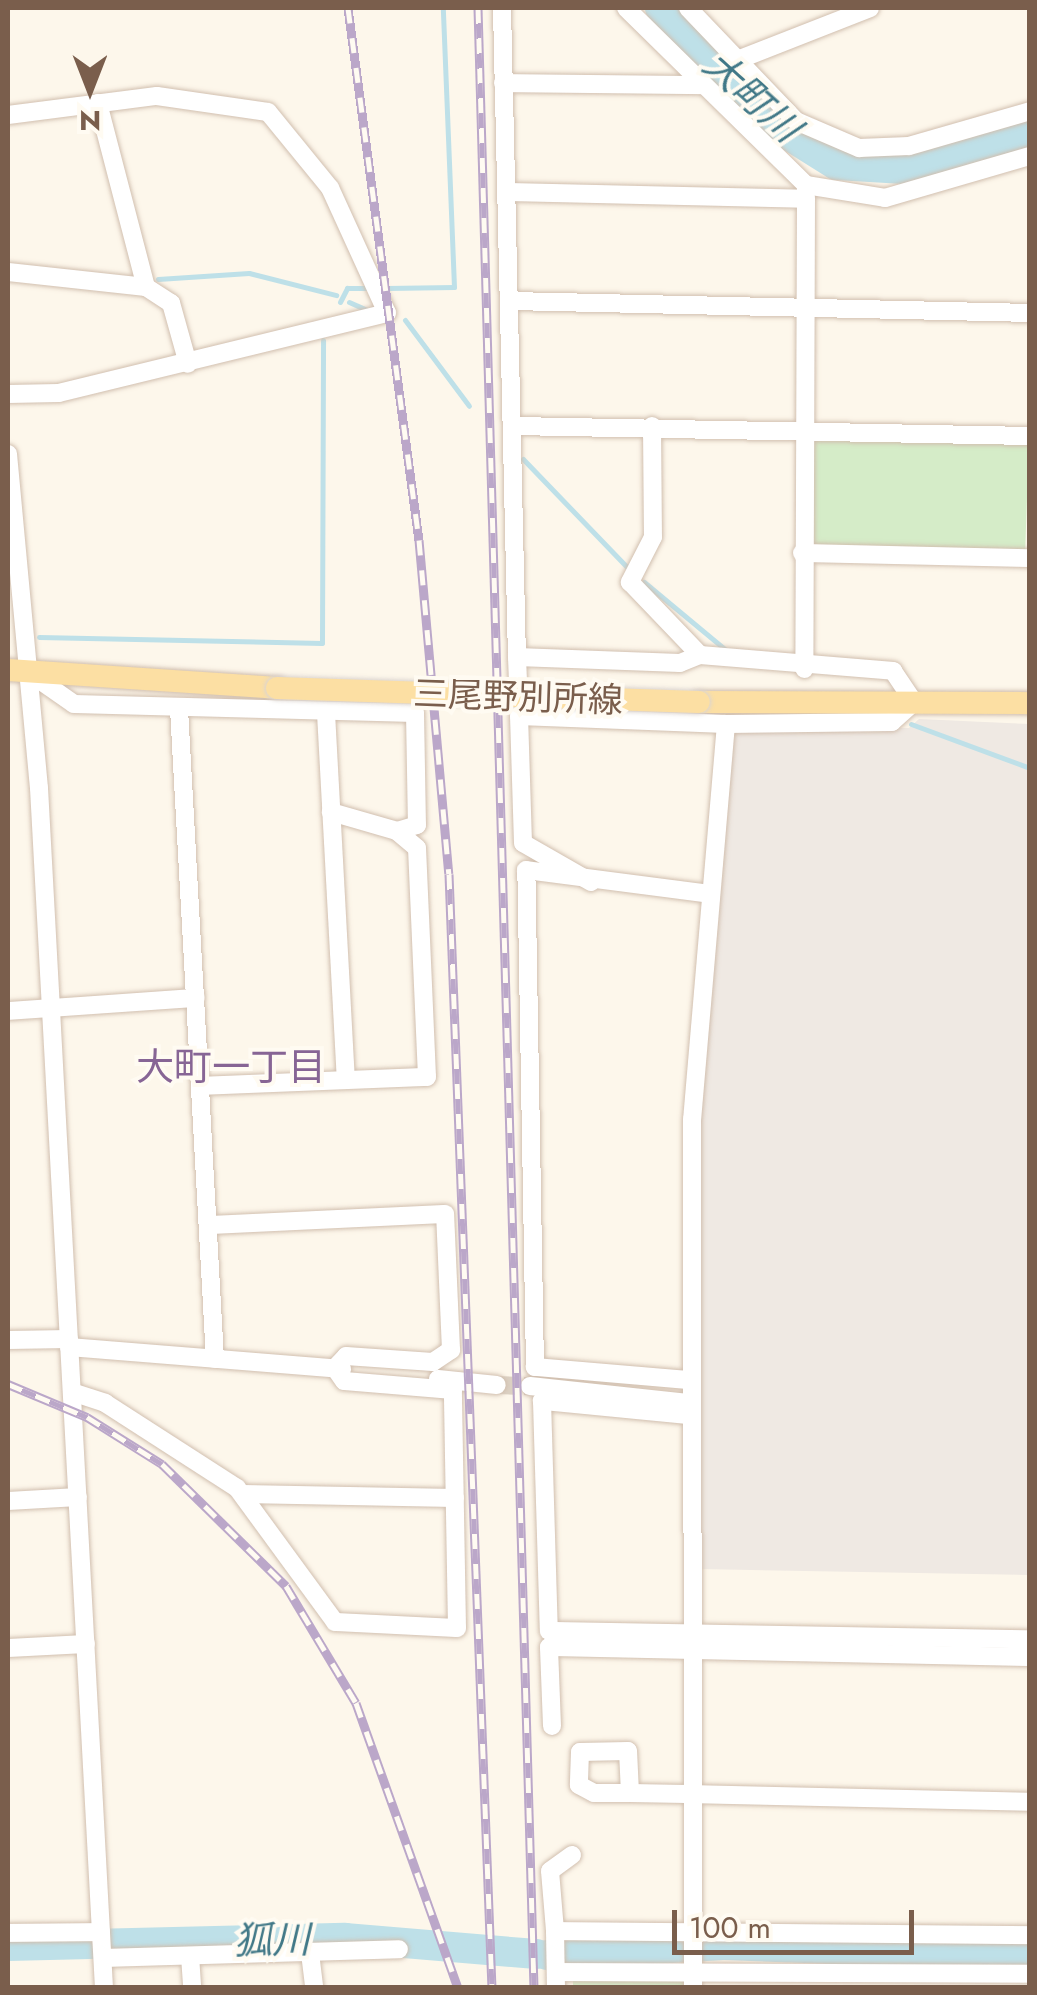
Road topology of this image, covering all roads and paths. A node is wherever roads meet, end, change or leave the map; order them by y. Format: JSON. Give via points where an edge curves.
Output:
{"nodes":[{"id":1,"x":502,"y":8,"type":"edge"},
{"id":2,"x":626,"y":8,"type":"edge"},
{"id":3,"x":688,"y":8,"type":"edge"},
{"id":4,"x":870,"y":8,"type":"edge"},
{"id":5,"x":735,"y":60,"type":"junction"},
{"id":6,"x":503,"y":83,"type":"junction"},
{"id":7,"x":702,"y":86,"type":"junction"},
{"id":8,"x":98,"y":103,"type":"junction"},
{"id":9,"x":1030,"y":111,"type":"edge"},
{"id":10,"x":8,"y":115,"type":"edge"},
{"id":11,"x":1030,"y":156,"type":"edge"},
{"id":12,"x":506,"y":192,"type":"junction"},
{"id":13,"x":806,"y":192,"type":"junction"},
{"id":14,"x":8,"y":272,"type":"edge"},
{"id":15,"x":146,"y":287,"type":"junction"},
{"id":16,"x":511,"y":301,"type":"junction"},
{"id":17,"x":806,"y":312,"type":"junction"},
{"id":18,"x":1030,"y":313,"type":"edge"},
{"id":19,"x":188,"y":364,"type":"junction"},
{"id":20,"x":8,"y":394,"type":"edge"},
{"id":21,"x":514,"y":426,"type":"junction"},
{"id":22,"x":652,"y":426,"type":"junction"},
{"id":23,"x":804,"y":428,"type":"junction"},
{"id":24,"x":1030,"y":436,"type":"edge"},
{"id":25,"x":8,"y":454,"type":"edge"},
{"id":26,"x":802,"y":553,"type":"junction"},
{"id":27,"x":1030,"y":558,"type":"edge"},
{"id":28,"x":700,"y":655,"type":"junction"},
{"id":29,"x":517,"y":657,"type":"junction"},
{"id":30,"x":804,"y":669,"type":"junction"},
{"id":31,"x":19,"y":672,"type":"edge"},
{"id":32,"x":914,"y":702,"type":"junction"},
{"id":33,"x":1030,"y":703,"type":"edge"},
{"id":34,"x":179,"y":709,"type":"junction"},
{"id":35,"x":326,"y":713,"type":"junction"},
{"id":36,"x":519,"y":716,"type":"junction"},
{"id":37,"x":726,"y":724,"type":"junction"},
{"id":38,"x":331,"y":812,"type":"junction"},
{"id":39,"x":398,"y":831,"type":"junction"},
{"id":40,"x":591,"y":882,"type":"junction"},
{"id":41,"x":710,"y":894,"type":"junction"},
{"id":42,"x":196,"y":998,"type":"junction"},
{"id":43,"x":50,"y":1009,"type":"junction"},
{"id":44,"x":8,"y":1011,"type":"edge"},
{"id":45,"x":346,"y":1078,"type":"junction"},
{"id":46,"x":201,"y":1086,"type":"junction"},
{"id":47,"x":209,"y":1224,"type":"junction"},
{"id":48,"x":8,"y":1340,"type":"edge"},
{"id":49,"x":69,"y":1343,"type":"junction"},
{"id":50,"x":215,"y":1358,"type":"junction"},
{"id":51,"x":334,"y":1368,"type":"junction"},
{"id":52,"x":688,"y":1380,"type":"junction"},
{"id":53,"x":497,"y":1385,"type":"tunnel mouth"},
{"id":54,"x":530,"y":1386,"type":"tunnel mouth"},
{"id":55,"x":72,"y":1392,"type":"junction"},
{"id":56,"x":688,"y":1409,"type":"junction"},
{"id":57,"x":243,"y":1494,"type":"junction"},
{"id":58,"x":78,"y":1497,"type":"junction"},
{"id":59,"x":455,"y":1498,"type":"junction"},
{"id":60,"x":8,"y":1502,"type":"edge"},
{"id":61,"x":1030,"y":1638,"type":"edge"},
{"id":62,"x":549,"y":1639,"type":"junction"},
{"id":63,"x":694,"y":1641,"type":"junction"},
{"id":64,"x":86,"y":1644,"type":"junction"},
{"id":65,"x":8,"y":1648,"type":"edge"},
{"id":66,"x":1030,"y":1656,"type":"edge"},
{"id":67,"x":552,"y":1726,"type":"dead end"},
{"id":68,"x":630,"y":1794,"type":"dead end"},
{"id":69,"x":686,"y":1794,"type":"junction"},
{"id":70,"x":1030,"y":1802,"type":"edge"},
{"id":71,"x":572,"y":1855,"type":"dead end"},
{"id":72,"x":692,"y":1929,"type":"junction"},
{"id":73,"x":8,"y":1933,"type":"edge"},
{"id":74,"x":1030,"y":1935,"type":"edge"},
{"id":75,"x":102,"y":1945,"type":"junction"},
{"id":76,"x":399,"y":1950,"type":"dead end"},
{"id":77,"x":310,"y":1953,"type":"junction"},
{"id":78,"x":190,"y":1956,"type":"junction"},
{"id":79,"x":556,"y":1960,"type":"edge"},
{"id":80,"x":692,"y":1965,"type":"junction"},
{"id":81,"x":1030,"y":1974,"type":"edge"},
{"id":82,"x":104,"y":1988,"type":"edge"},
{"id":83,"x":192,"y":1988,"type":"edge"},
{"id":84,"x":314,"y":1988,"type":"edge"},
{"id":85,"x":693,"y":1988,"type":"edge"}],
"edges":[{"from":1,"to":6,"type":"street"},
{"from":2,"to":7,"type":"street"},
{"from":3,"to":5,"type":"street"},
{"from":4,"to":5,"type":"street"},
{"from":5,"to":9,"type":"street","via":[[796,121],[859,148],[909,146]]},
{"from":6,"to":7,"type":"street"},
{"from":6,"to":12,"type":"street"},
{"from":7,"to":13,"type":"street"},
{"from":8,"to":10,"type":"street"},
{"from":8,"to":15,"type":"street"},
{"from":8,"to":19,"type":"street","via":[[157,96],[252,108],[284,123],[304,147],[386,313]]},
{"from":11,"to":13,"type":"street","via":[[884,198]]},
{"from":12,"to":13,"type":"street"},
{"from":12,"to":16,"type":"street"},
{"from":13,"to":17,"type":"street"},
{"from":14,"to":15,"type":"street"},
{"from":15,"to":19,"type":"street","via":[[171,303]]},
{"from":16,"to":17,"type":"street"},
{"from":16,"to":21,"type":"street"},
{"from":17,"to":18,"type":"street"},
{"from":17,"to":23,"type":"street"},
{"from":19,"to":20,"type":"street","via":[[59,393]]},
{"from":21,"to":22,"type":"street"},
{"from":21,"to":29,"type":"street"},
{"from":22,"to":23,"type":"street"},
{"from":22,"to":28,"type":"street","via":[[653,537],[630,582]]},
{"from":23,"to":24,"type":"street"},
{"from":23,"to":26,"type":"street"},
{"from":25,"to":31,"type":"street"},
{"from":26,"to":27,"type":"street"},
{"from":26,"to":30,"type":"street"},
{"from":28,"to":29,"type":"street","via":[[680,663]]},
{"from":28,"to":30,"type":"street"},
{"from":29,"to":36,"type":"street"},
{"from":30,"to":32,"type":"street","via":[[892,671]]},
{"from":31,"to":32,"type":"main road","name":"三尾野別所線","bridge":true,"via":[[277,688]]},
{"from":31,"to":34,"type":"street","via":[[74,704]]},
{"from":31,"to":43,"type":"street"},
{"from":32,"to":33,"type":"main road","name":"三尾野別所線"},
{"from":32,"to":37,"type":"street","via":[[892,722]]},
{"from":34,"to":35,"type":"street"},
{"from":34,"to":42,"type":"street"},
{"from":35,"to":38,"type":"street"},
{"from":35,"to":39,"type":"street","via":[[415,713],[417,826]]},
{"from":36,"to":37,"type":"street"},
{"from":36,"to":40,"type":"street","via":[[523,843]]},
{"from":37,"to":41,"type":"street"},
{"from":38,"to":39,"type":"street"},
{"from":38,"to":45,"type":"street"},
{"from":39,"to":45,"type":"street","via":[[417,848],[427,1077]]},
{"from":40,"to":41,"type":"street"},
{"from":40,"to":52,"type":"street","via":[[526,870],[535,1367]]},
{"from":41,"to":52,"type":"street","via":[[692,1119]]},
{"from":42,"to":43,"type":"street"},
{"from":42,"to":46,"type":"street"},
{"from":43,"to":44,"type":"street"},
{"from":43,"to":49,"type":"street"},
{"from":45,"to":46,"type":"street"},
{"from":46,"to":47,"type":"street"},
{"from":47,"to":50,"type":"street"},
{"from":47,"to":51,"type":"street","via":[[445,1214],[451,1350],[434,1362],[346,1356]]},
{"from":48,"to":49,"type":"street"},
{"from":49,"to":50,"type":"street"},
{"from":49,"to":55,"type":"street"},
{"from":50,"to":51,"type":"street"},
{"from":51,"to":53,"type":"street"},
{"from":51,"to":59,"type":"street","via":[[344,1381],[452,1390]]},
{"from":52,"to":56,"type":"street"},
{"from":54,"to":56,"type":"street"},
{"from":55,"to":57,"type":"street","via":[[167,1440]]},
{"from":55,"to":58,"type":"street"},
{"from":56,"to":62,"type":"street","via":[[542,1401]]},
{"from":56,"to":63,"type":"street"},
{"from":57,"to":59,"type":"street"},
{"from":57,"to":59,"type":"street","via":[[334,1622],[457,1628]]},
{"from":58,"to":60,"type":"street"},
{"from":58,"to":64,"type":"street"},
{"from":61,"to":63,"type":"street"},
{"from":62,"to":63,"type":"street"},
{"from":62,"to":67,"type":"street"},
{"from":63,"to":66,"type":"street"},
{"from":63,"to":69,"type":"street"},
{"from":64,"to":65,"type":"street"},
{"from":64,"to":75,"type":"street"},
{"from":68,"to":69,"type":"street"},
{"from":69,"to":70,"type":"street"},
{"from":69,"to":72,"type":"street"},
{"from":71,"to":79,"type":"street","via":[[550,1871]]},
{"from":72,"to":74,"type":"street"},
{"from":72,"to":79,"type":"street"},
{"from":72,"to":80,"type":"street"},
{"from":73,"to":75,"type":"street"},
{"from":75,"to":78,"type":"street"},
{"from":75,"to":82,"type":"street"},
{"from":76,"to":77,"type":"street"},
{"from":77,"to":78,"type":"street"},
{"from":77,"to":84,"type":"street"},
{"from":78,"to":83,"type":"street"},
{"from":79,"to":80,"type":"street"},
{"from":80,"to":81,"type":"street"},
{"from":80,"to":85,"type":"street"}]}
